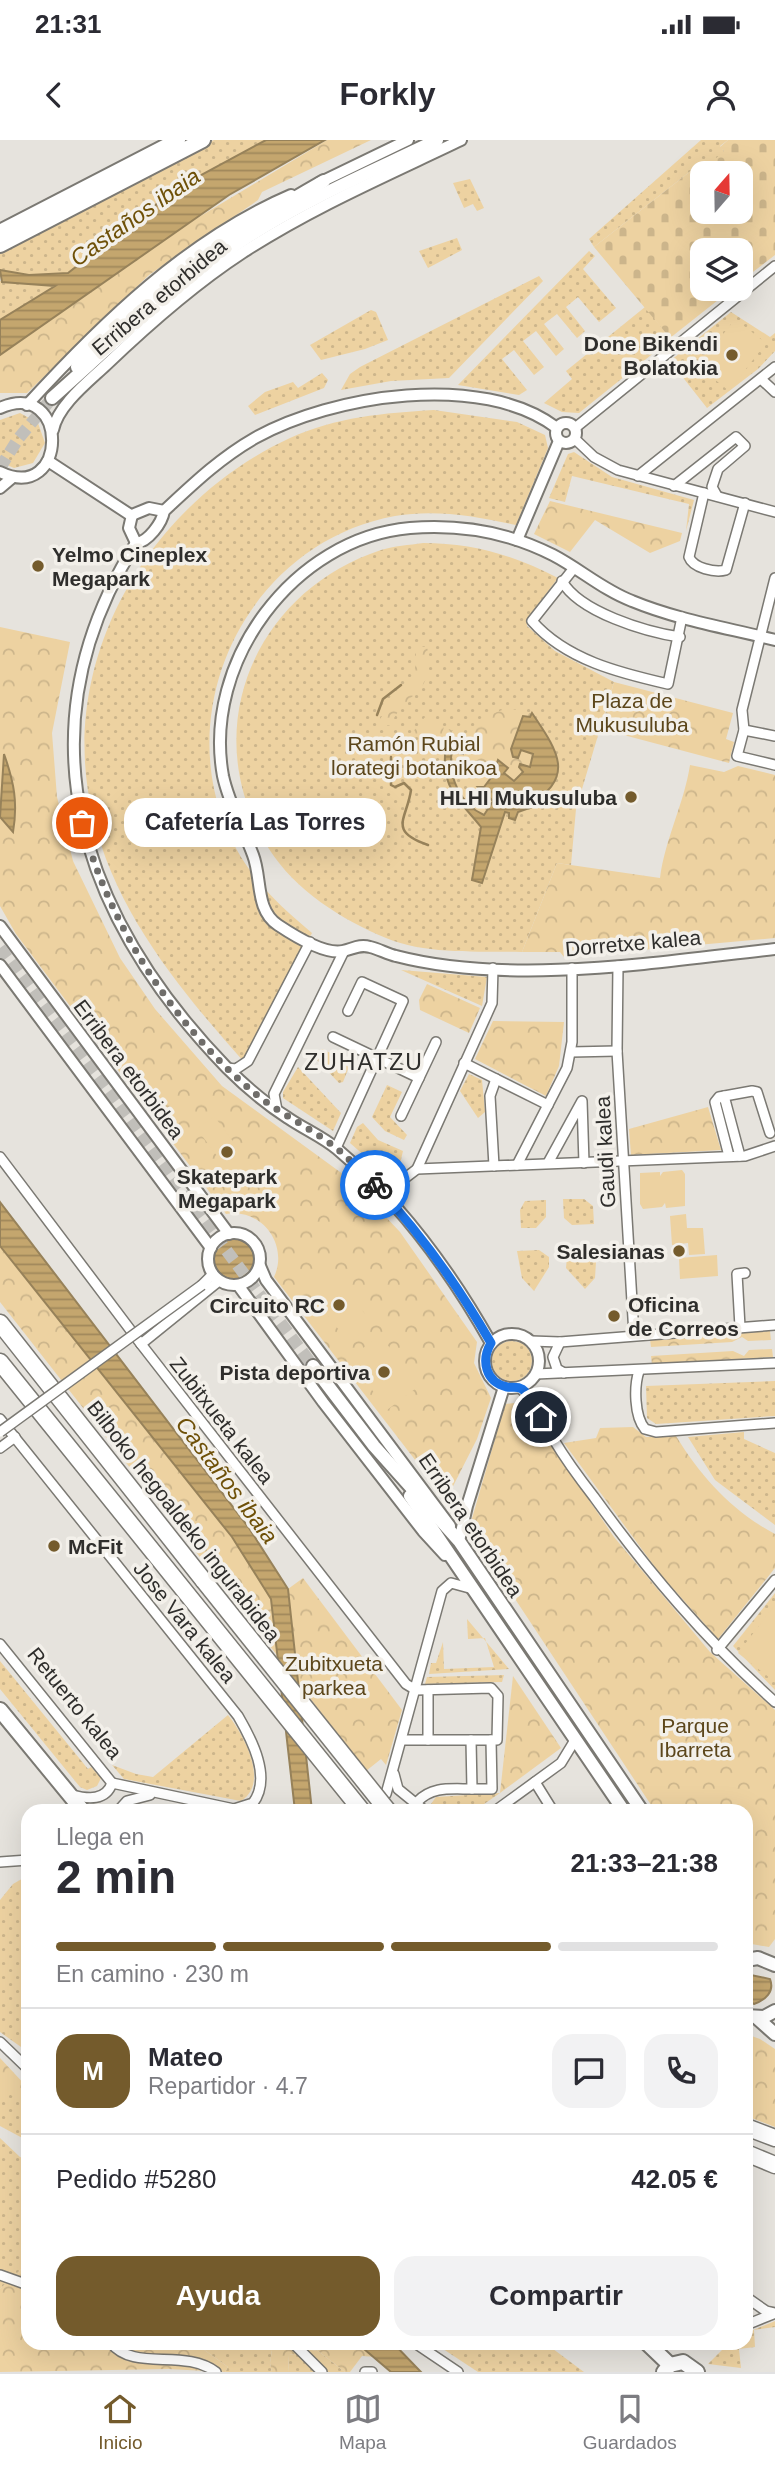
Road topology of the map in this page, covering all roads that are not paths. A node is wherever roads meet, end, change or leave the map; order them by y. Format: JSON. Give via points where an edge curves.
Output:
{"nodes":[{"id":1,"x":178,"y":140,"type":"edge"},
{"id":2,"x":203,"y":140,"type":"edge"},
{"id":3,"x":408,"y":140,"type":"edge"},
{"id":4,"x":437,"y":140,"type":"edge"},
{"id":5,"x":461,"y":140,"type":"edge"},
{"id":6,"x":324,"y":181,"type":"junction"},
{"id":7,"x":23,"y":225,"type":"junction"},
{"id":8,"x":0,"y":232,"type":"edge"},
{"id":9,"x":0,"y":245,"type":"edge"},
{"id":10,"x":226,"y":264,"type":"junction"},
{"id":11,"x":775,"y":266,"type":"edge"},
{"id":12,"x":197,"y":272,"type":"junction"},
{"id":13,"x":775,"y":367,"type":"edge"},
{"id":14,"x":761,"y":379,"type":"junction"},
{"id":15,"x":775,"y":392,"type":"edge"},
{"id":16,"x":27,"y":405,"type":"junction"},
{"id":17,"x":1,"y":407,"type":"edge"},
{"id":18,"x":558,"y":428,"type":"junction"},
{"id":19,"x":53,"y":430,"type":"junction"},
{"id":20,"x":569,"y":438,"type":"junction"},
{"id":21,"x":48,"y":461,"type":"junction"},
{"id":22,"x":0,"y":472,"type":"edge"},
{"id":23,"x":638,"y":476,"type":"junction"},
{"id":24,"x":13,"y":477,"type":"junction"},
{"id":25,"x":674,"y":486,"type":"junction"},
{"id":26,"x":0,"y":488,"type":"edge"},
{"id":27,"x":704,"y":493,"type":"junction"},
{"id":28,"x":717,"y":496,"type":"junction"},
{"id":29,"x":745,"y":503,"type":"junction"},
{"id":30,"x":164,"y":511,"type":"junction"},
{"id":31,"x":775,"y":512,"type":"edge"},
{"id":32,"x":132,"y":516,"type":"junction"},
{"id":33,"x":521,"y":542,"type":"junction"},
{"id":34,"x":136,"y":543,"type":"junction"},
{"id":35,"x":574,"y":568,"type":"junction"},
{"id":36,"x":775,"y":578,"type":"edge"},
{"id":37,"x":562,"y":581,"type":"junction"},
{"id":38,"x":682,"y":617,"type":"junction"},
{"id":39,"x":761,"y":636,"type":"junction"},
{"id":40,"x":680,"y":637,"type":"junction"},
{"id":41,"x":775,"y":640,"type":"edge"},
{"id":42,"x":744,"y":730,"type":"junction"},
{"id":43,"x":775,"y":736,"type":"edge"},
{"id":44,"x":775,"y":765,"type":"edge"},
{"id":45,"x":0,"y":926,"type":"edge"},
{"id":46,"x":310,"y":942,"type":"junction"},
{"id":47,"x":775,"y":948,"type":"edge"},
{"id":48,"x":344,"y":951,"type":"junction"},
{"id":49,"x":0,"y":965,"type":"edge"},
{"id":50,"x":618,"y":966,"type":"junction"},
{"id":51,"x":493,"y":968,"type":"junction"},
{"id":52,"x":572,"y":968,"type":"junction"},
{"id":53,"x":348,"y":1011,"type":"dead end"},
{"id":54,"x":333,"y":1037,"type":"dead end"},
{"id":55,"x":436,"y":1042,"type":"dead end"},
{"id":56,"x":617,"y":1051,"type":"junction"},
{"id":57,"x":571,"y":1052,"type":"junction"},
{"id":58,"x":377,"y":1058,"type":"junction"},
{"id":59,"x":464,"y":1063,"type":"junction"},
{"id":60,"x":227,"y":1068,"type":"junction"},
{"id":61,"x":419,"y":1078,"type":"junction"},
{"id":62,"x":496,"y":1079,"type":"junction"},
{"id":63,"x":724,"y":1096,"type":"junction"},
{"id":64,"x":548,"y":1105,"type":"junction"},
{"id":65,"x":276,"y":1110,"type":"junction"},
{"id":66,"x":401,"y":1116,"type":"dead end"},
{"id":67,"x":770,"y":1133,"type":"dead end"},
{"id":68,"x":775,"y":1146,"type":"edge"},
{"id":69,"x":336,"y":1148,"type":"junction"},
{"id":70,"x":729,"y":1156,"type":"junction"},
{"id":71,"x":740,"y":1156,"type":"junction"},
{"id":72,"x":0,"y":1157,"type":"edge"},
{"id":73,"x":624,"y":1160,"type":"junction"},
{"id":74,"x":548,"y":1163,"type":"junction"},
{"id":75,"x":584,"y":1163,"type":"junction"},
{"id":76,"x":517,"y":1165,"type":"junction"},
{"id":77,"x":494,"y":1166,"type":"junction"},
{"id":78,"x":416,"y":1169,"type":"junction"},
{"id":79,"x":396,"y":1185,"type":"junction"},
{"id":80,"x":376,"y":1186,"type":"junction"},
{"id":81,"x":398,"y":1209,"type":"junction"},
{"id":82,"x":229,"y":1234,"type":"junction"},
{"id":83,"x":211,"y":1248,"type":"junction"},
{"id":84,"x":260,"y":1266,"type":"junction"},
{"id":85,"x":745,"y":1273,"type":"dead end"},
{"id":86,"x":216,"y":1277,"type":"junction"},
{"id":87,"x":238,"y":1285,"type":"junction"},
{"id":88,"x":0,"y":1323,"type":"edge"},
{"id":89,"x":775,"y":1325,"type":"edge"},
{"id":90,"x":740,"y":1327,"type":"junction"},
{"id":91,"x":634,"y":1335,"type":"junction"},
{"id":92,"x":531,"y":1341,"type":"junction"},
{"id":93,"x":560,"y":1342,"type":"junction"},
{"id":94,"x":491,"y":1343,"type":"junction"},
{"id":95,"x":141,"y":1344,"type":"junction"},
{"id":96,"x":0,"y":1362,"type":"edge"},
{"id":97,"x":775,"y":1363,"type":"edge"},
{"id":98,"x":313,"y":1366,"type":"tunnel mouth"},
{"id":99,"x":639,"y":1371,"type":"junction"},
{"id":100,"x":564,"y":1373,"type":"junction"},
{"id":101,"x":536,"y":1374,"type":"junction"},
{"id":102,"x":505,"y":1387,"type":"junction"},
{"id":103,"x":519,"y":1387,"type":"junction"},
{"id":104,"x":0,"y":1419,"type":"edge"},
{"id":105,"x":775,"y":1423,"type":"edge"},
{"id":106,"x":0,"y":1432,"type":"edge"},
{"id":107,"x":15,"y":1437,"type":"junction"},
{"id":108,"x":374,"y":1446,"type":"junction"},
{"id":109,"x":0,"y":1448,"type":"edge"},
{"id":110,"x":467,"y":1506,"type":"junction"},
{"id":111,"x":443,"y":1513,"type":"junction"},
{"id":112,"x":459,"y":1541,"type":"junction"},
{"id":113,"x":457,"y":1567,"type":"junction"},
{"id":114,"x":775,"y":1580,"type":"edge"},
{"id":115,"x":473,"y":1589,"type":"junction"},
{"id":116,"x":0,"y":1644,"type":"edge"},
{"id":117,"x":718,"y":1650,"type":"junction"},
{"id":118,"x":416,"y":1690,"type":"junction"},
{"id":119,"x":428,"y":1690,"type":"junction"},
{"id":120,"x":775,"y":1702,"type":"edge"},
{"id":121,"x":0,"y":1710,"type":"edge"},
{"id":122,"x":402,"y":1740,"type":"junction"},
{"id":123,"x":428,"y":1740,"type":"junction"},
{"id":124,"x":471,"y":1740,"type":"junction"},
{"id":125,"x":491,"y":1740,"type":"junction"},
{"id":126,"x":575,"y":1740,"type":"junction"},
{"id":127,"x":393,"y":1771,"type":"junction"},
{"id":128,"x":535,"y":1782,"type":"junction"},
{"id":129,"x":112,"y":1783,"type":"junction"},
{"id":130,"x":398,"y":1789,"type":"junction"},
{"id":131,"x":471,"y":1789,"type":"junction"},
{"id":132,"x":155,"y":1794,"type":"junction"},
{"id":133,"x":72,"y":1801,"type":"edge"},
{"id":134,"x":417,"y":1802,"type":"joint"},
{"id":135,"x":124,"y":1804,"type":"edge"},
{"id":136,"x":204,"y":1804,"type":"edge"},
{"id":137,"x":250,"y":1804,"type":"edge"},
{"id":138,"x":356,"y":1804,"type":"edge"},
{"id":139,"x":382,"y":1804,"type":"edge"},
{"id":140,"x":505,"y":1804,"type":"edge"},
{"id":141,"x":549,"y":1804,"type":"edge"},
{"id":142,"x":619,"y":1804,"type":"edge"},
{"id":143,"x":637,"y":1804,"type":"edge"},
{"id":144,"x":0,"y":1862,"type":"edge"},
{"id":145,"x":21,"y":1862,"type":"edge"},
{"id":146,"x":753,"y":1959,"type":"edge"},
{"id":147,"x":773,"y":1961,"type":"edge"},
{"id":148,"x":775,"y":2011,"type":"edge"},
{"id":149,"x":753,"y":2016,"type":"edge"},
{"id":150,"x":753,"y":2020,"type":"edge"},
{"id":151,"x":775,"y":2034,"type":"edge"},
{"id":152,"x":0,"y":2042,"type":"edge"},
{"id":153,"x":21,"y":2062,"type":"edge"},
{"id":154,"x":753,"y":2130,"type":"edge"},
{"id":155,"x":775,"y":2138,"type":"edge"},
{"id":156,"x":753,"y":2156,"type":"edge"},
{"id":157,"x":775,"y":2165,"type":"edge"},
{"id":158,"x":0,"y":2275,"type":"edge"},
{"id":159,"x":21,"y":2282,"type":"edge"},
{"id":160,"x":754,"y":2304,"type":"joint"},
{"id":161,"x":753,"y":2307,"type":"edge"},
{"id":162,"x":774,"y":2314,"type":"edge"},
{"id":163,"x":753,"y":2322,"type":"edge"},
{"id":164,"x":116,"y":2350,"type":"edge"},
{"id":165,"x":300,"y":2350,"type":"edge"},
{"id":166,"x":425,"y":2350,"type":"edge"},
{"id":167,"x":652,"y":2350,"type":"edge"},
{"id":168,"x":667,"y":2369,"type":"edge"},
{"id":169,"x":215,"y":2372,"type":"edge"},
{"id":170,"x":322,"y":2372,"type":"edge"},
{"id":171,"x":365,"y":2372,"type":"edge"},
{"id":172,"x":372,"y":2372,"type":"edge"},
{"id":173,"x":458,"y":2372,"type":"edge"},
{"id":174,"x":697,"y":2372,"type":"edge"}],
"edges":[{"from":1,"to":7,"type":"main road"},
{"from":2,"to":7,"type":"main road"},
{"from":3,"to":6,"type":"street","name":"Erribera etorbidea"},
{"from":4,"to":12,"type":"main road","via":[[283,216]]},
{"from":5,"to":10,"type":"street","name":"Erribera etorbidea","via":[[294,222]]},
{"from":6,"to":12,"type":"main road","via":[[186,268],[94,348],[51,398]]},
{"from":6,"to":16,"type":"street","name":"Erribera etorbidea","via":[[232,225],[172,269],[86,343]]},
{"from":7,"to":8,"type":"main road"},
{"from":7,"to":9,"type":"main road"},
{"from":10,"to":12,"type":"main road"},
{"from":10,"to":19,"type":"street","name":"Erribera etorbidea","via":[[102,368],[58,415]]},
{"from":11,"to":20,"type":"street"},
{"from":13,"to":14,"type":"street"},
{"from":14,"to":15,"type":"street"},
{"from":14,"to":23,"type":"street"},
{"from":16,"to":17,"type":"street"},
{"from":16,"to":19,"type":"street","via":[[43,414]]},
{"from":18,"to":20,"type":"street","via":[[556,435]]},
{"from":18,"to":20,"type":"street","via":[[567,423]]},
{"from":18,"to":30,"type":"street","via":[[527,411],[479,399],[441,394],[387,396],[292,420],[268,432],[224,457]]},
{"from":19,"to":21,"type":"street","via":[[54,446]]},
{"from":20,"to":23,"type":"street","via":[[594,457]]},
{"from":20,"to":33,"type":"street"},
{"from":21,"to":24,"type":"street","via":[[33,474]]},
{"from":21,"to":32,"type":"street"},
{"from":22,"to":24,"type":"street"},
{"from":23,"to":25,"type":"street"},
{"from":24,"to":26,"type":"street"},
{"from":25,"to":27,"type":"street"},
{"from":25,"to":28,"type":"street","via":[[736,437],[745,446],[718,469],[712,487]]},
{"from":27,"to":28,"type":"street"},
{"from":27,"to":29,"type":"street","via":[[689,557],[697,566],[720,572],[726,570]]},
{"from":28,"to":29,"type":"street"},
{"from":29,"to":31,"type":"street"},
{"from":30,"to":32,"type":"street","via":[[149,508]]},
{"from":30,"to":34,"type":"street","via":[[145,540]]},
{"from":32,"to":34,"type":"street","via":[[129,528]]},
{"from":33,"to":35,"type":"street","name":"Dorretxe kalea"},
{"from":33,"to":46,"type":"street","name":"Dorretxe kalea","via":[[456,527],[407,528],[360,541],[333,552],[292,582],[241,651],[222,726],[223,776],[258,870],[265,912],[279,926]]},
{"from":34,"to":60,"type":"street","via":[[107,593],[88,640],[73,752],[77,803],[93,864],[113,908],[172,1006]]},
{"from":35,"to":37,"type":"street"},
{"from":35,"to":38,"type":"street","name":"Dorretxe kalea","via":[[632,601]]},
{"from":36,"to":39,"type":"street"},
{"from":37,"to":40,"type":"street","via":[[572,594],[618,619]]},
{"from":37,"to":40,"type":"street","via":[[533,621],[545,635],[574,653],[619,673],[668,684]]},
{"from":38,"to":39,"type":"street","name":"Dorretxe kalea"},
{"from":38,"to":40,"type":"street"},
{"from":39,"to":41,"type":"street","name":"Dorretxe kalea"},
{"from":39,"to":42,"type":"street","via":[[741,710]]},
{"from":42,"to":43,"type":"street"},
{"from":42,"to":44,"type":"street","via":[[737,756]]},
{"from":45,"to":82,"type":"street","name":"Erribera etorbidea"},
{"from":46,"to":48,"type":"street","name":"Dorretxe kalea"},
{"from":46,"to":60,"type":"street","via":[[248,1062]]},
{"from":47,"to":50,"type":"street","name":"Dorretxe kalea"},
{"from":48,"to":51,"type":"street","name":"Dorretxe kalea","via":[[367,946],[395,956]]},
{"from":48,"to":65,"type":"street","via":[[274,1094]]},
{"from":49,"to":83,"type":"street","name":"Erribera etorbidea"},
{"from":50,"to":52,"type":"street","name":"Dorretxe kalea"},
{"from":50,"to":56,"type":"street","name":"Gaudi kalea"},
{"from":51,"to":52,"type":"street","name":"Dorretxe kalea"},
{"from":51,"to":59,"type":"street","via":[[492,1003]]},
{"from":52,"to":57,"type":"street"},
{"from":53,"to":58,"type":"street","via":[[362,982],[403,1001]]},
{"from":54,"to":58,"type":"street"},
{"from":55,"to":61,"type":"street"},
{"from":56,"to":57,"type":"street"},
{"from":56,"to":73,"type":"street","name":"Gaudi kalea"},
{"from":57,"to":64,"type":"street"},
{"from":58,"to":61,"type":"street"},
{"from":58,"to":69,"type":"street"},
{"from":59,"to":62,"type":"street"},
{"from":59,"to":78,"type":"street"},
{"from":60,"to":65,"type":"street"},
{"from":61,"to":66,"type":"street"},
{"from":62,"to":64,"type":"street"},
{"from":62,"to":77,"type":"street","via":[[490,1097]]},
{"from":63,"to":67,"type":"street","via":[[757,1092]]},
{"from":63,"to":70,"type":"street","via":[[715,1102]]},
{"from":63,"to":71,"type":"street"},
{"from":64,"to":76,"type":"street"},
{"from":65,"to":69,"type":"street"},
{"from":68,"to":71,"type":"street"},
{"from":69,"to":80,"type":"street"},
{"from":70,"to":71,"type":"street"},
{"from":70,"to":73,"type":"street"},
{"from":72,"to":95,"type":"street","name":"Zubitxueta kalea"},
{"from":73,"to":75,"type":"street"},
{"from":73,"to":91,"type":"street","name":"Gaudi kalea"},
{"from":74,"to":75,"type":"street"},
{"from":74,"to":75,"type":"street","via":[[582,1101]]},
{"from":74,"to":76,"type":"street"},
{"from":76,"to":77,"type":"street"},
{"from":77,"to":78,"type":"street"},
{"from":78,"to":79,"type":"street"},
{"from":79,"to":80,"type":"street"},
{"from":79,"to":81,"type":"street"},
{"from":80,"to":81,"type":"street"},
{"from":81,"to":94,"type":"street","via":[[439,1261]]},
{"from":82,"to":83,"type":"street"},
{"from":82,"to":84,"type":"street","via":[[253,1241]]},
{"from":83,"to":86,"type":"street","via":[[208,1260]]},
{"from":84,"to":87,"type":"street","via":[[252,1279]]},
{"from":84,"to":111,"type":"street","name":"Erribera etorbidea","via":[[266,1280]]},
{"from":85,"to":90,"type":"street","via":[[737,1274]]},
{"from":86,"to":87,"type":"street"},
{"from":86,"to":95,"type":"street"},
{"from":86,"to":106,"type":"street","bridge":true},
{"from":87,"to":113,"type":"street","name":"Erribera etorbidea","via":[[423,1531]]},
{"from":88,"to":139,"type":"highway","name":"Bilboko hegoaldeko ingurabidea","bridge":true},
{"from":89,"to":90,"type":"street"},
{"from":90,"to":91,"type":"street"},
{"from":91,"to":93,"type":"street"},
{"from":92,"to":93,"type":"street"},
{"from":92,"to":94,"type":"street","via":[[515,1333]]},
{"from":92,"to":101,"type":"street","via":[[539,1357]]},
{"from":93,"to":100,"type":"street","via":[[553,1357],[557,1369]]},
{"from":94,"to":102,"type":"street","via":[[486,1369]]},
{"from":95,"to":118,"type":"street","name":"Zubitxueta kalea","via":[[406,1684]]},
{"from":96,"to":138,"type":"highway","name":"Bilboko hegoaldeko ingurabidea"},
{"from":97,"to":99,"type":"street"},
{"from":98,"to":108,"type":"main road"},
{"from":99,"to":100,"type":"street"},
{"from":99,"to":105,"type":"street","via":[[638,1416],[645,1429],[656,1432]]},
{"from":100,"to":101,"type":"street"},
{"from":101,"to":103,"type":"street"},
{"from":102,"to":103,"type":"street"},
{"from":102,"to":110,"type":"street"},
{"from":103,"to":117,"type":"street","via":[[530,1395],[558,1448],[618,1530]]},
{"from":104,"to":107,"type":"street","name":"Jose Vara kalea"},
{"from":107,"to":109,"type":"street"},
{"from":107,"to":137,"type":"street","name":"Jose Vara kalea","via":[[238,1716],[257,1757],[261,1784]]},
{"from":108,"to":112,"type":"main road"},
{"from":108,"to":113,"type":"main road","name":"Erribera etorbidea"},
{"from":110,"to":111,"type":"street","via":[[456,1514]]},
{"from":110,"to":112,"type":"street"},
{"from":111,"to":112,"type":"street","name":"Erribera etorbidea"},
{"from":112,"to":143,"type":"main road","name":"Erribera etorbidea"},
{"from":113,"to":115,"type":"main road","name":"Erribera etorbidea"},
{"from":114,"to":117,"type":"street"},
{"from":115,"to":118,"type":"street","via":[[454,1583],[444,1587]]},
{"from":115,"to":126,"type":"main road","name":"Erribera etorbidea"},
{"from":116,"to":129,"type":"street","name":"Retuerto kalea"},
{"from":117,"to":120,"type":"street"},
{"from":118,"to":119,"type":"street"},
{"from":118,"to":122,"type":"street"},
{"from":119,"to":123,"type":"street"},
{"from":119,"to":125,"type":"street","via":[[491,1688],[498,1696],[497,1740]]},
{"from":121,"to":133,"type":"main road"},
{"from":122,"to":123,"type":"street"},
{"from":122,"to":127,"type":"street"},
{"from":123,"to":124,"type":"street"},
{"from":124,"to":125,"type":"street"},
{"from":124,"to":131,"type":"street"},
{"from":125,"to":131,"type":"street","via":[[492,1789]]},
{"from":126,"to":128,"type":"street","via":[[561,1763]]},
{"from":126,"to":142,"type":"main road","name":"Erribera etorbidea"},
{"from":127,"to":130,"type":"street"},
{"from":127,"to":130,"type":"street","via":[[386,1794]]},
{"from":128,"to":140,"type":"street"},
{"from":128,"to":141,"type":"street"},
{"from":129,"to":132,"type":"street","name":"Jose Vara kalea"},
{"from":129,"to":133,"type":"street","name":"Retuerto kalea","via":[[99,1797]]},
{"from":130,"to":134,"type":"street"},
{"from":131,"to":134,"type":"street","via":[[433,1790]]},
{"from":132,"to":135,"type":"street"},
{"from":132,"to":136,"type":"street","name":"Jose Vara kalea"},
{"from":144,"to":145,"type":"street"},
{"from":146,"to":147,"type":"main road"},
{"from":148,"to":149,"type":"main road"},
{"from":150,"to":151,"type":"main road"},
{"from":152,"to":153,"type":"street"},
{"from":154,"to":155,"type":"highway"},
{"from":156,"to":157,"type":"highway"},
{"from":158,"to":159,"type":"street"},
{"from":160,"to":161,"type":"street"},
{"from":160,"to":162,"type":"street"},
{"from":162,"to":163,"type":"street"},
{"from":164,"to":169,"type":"street","via":[[139,2363],[193,2361]]},
{"from":165,"to":170,"type":"street"},
{"from":166,"to":173,"type":"street"},
{"from":167,"to":168,"type":"main road"},
{"from":168,"to":174,"type":"main road","via":[[683,2362]]},
{"from":171,"to":172,"type":"street"}]}
